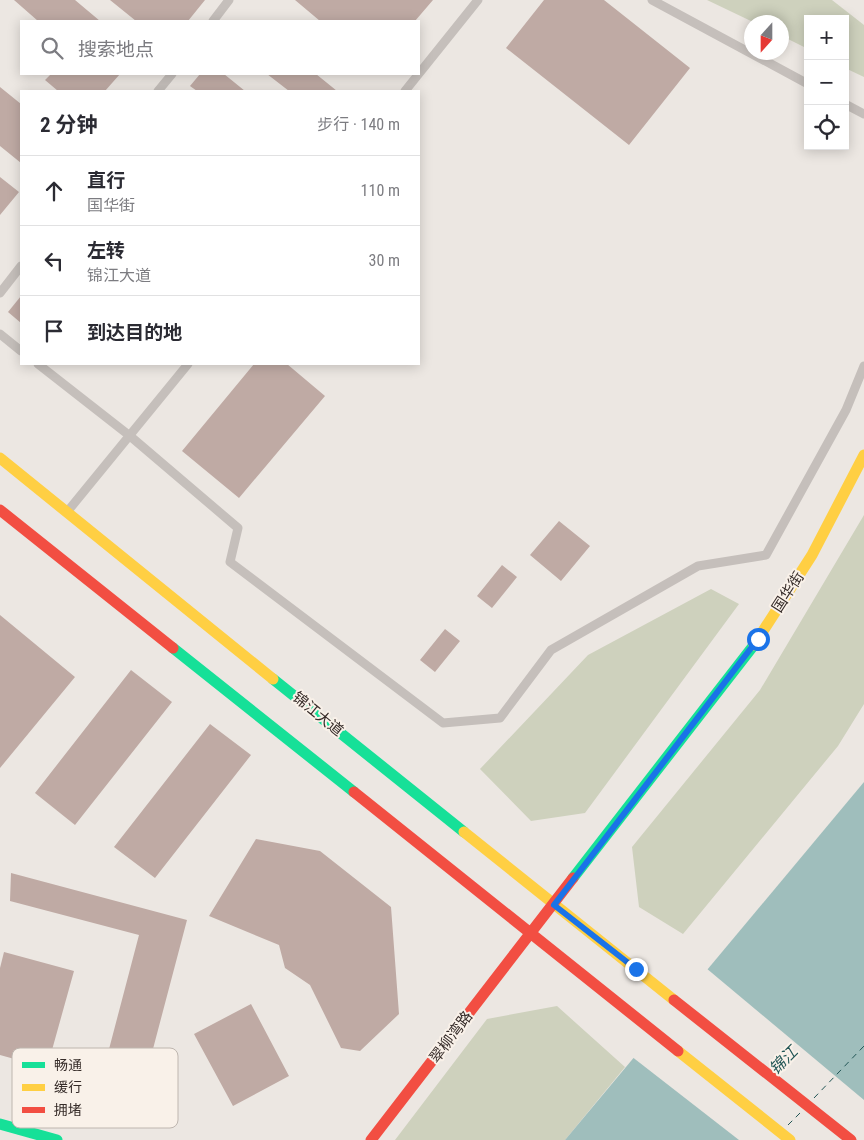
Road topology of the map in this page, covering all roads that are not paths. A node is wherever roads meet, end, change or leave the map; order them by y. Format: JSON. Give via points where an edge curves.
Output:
{"nodes":[{"id":1,"x":229,"y":0,"type":"edge"},
{"id":2,"x":478,"y":0,"type":"edge"},
{"id":3,"x":652,"y":0,"type":"edge"},
{"id":4,"x":214,"y":20,"type":"edge"},
{"id":5,"x":420,"y":72,"type":"edge"},
{"id":6,"x":171,"y":75,"type":"edge"},
{"id":7,"x":418,"y":75,"type":"edge"},
{"id":8,"x":804,"y":82,"type":"edge"},
{"id":9,"x":159,"y":90,"type":"edge"},
{"id":10,"x":406,"y":90,"type":"edge"},
{"id":11,"x":847,"y":105,"type":"edge"},
{"id":12,"x":864,"y":114,"type":"edge"},
{"id":13,"x":20,"y":267,"type":"edge"},
{"id":14,"x":0,"y":293,"type":"edge"},
{"id":15,"x":0,"y":334,"type":"edge"},
{"id":16,"x":20,"y":350,"type":"edge"},
{"id":17,"x":39,"y":365,"type":"edge"},
{"id":18,"x":187,"y":365,"type":"edge"},
{"id":19,"x":864,"y":366,"type":"edge"},
{"id":20,"x":130,"y":436,"type":"junction"},
{"id":21,"x":864,"y":455,"type":"edge"},
{"id":22,"x":0,"y":458,"type":"edge"},
{"id":23,"x":0,"y":510,"type":"edge"},
{"id":24,"x":67,"y":512,"type":"junction"},
{"id":25,"x":554,"y":905,"type":"junction"},
{"id":26,"x":531,"y":933,"type":"junction"},
{"id":27,"x":14,"y":1128,"type":"edge"},
{"id":28,"x":56,"y":1140,"type":"edge"},
{"id":29,"x":371,"y":1140,"type":"edge"},
{"id":30,"x":790,"y":1140,"type":"edge"},
{"id":31,"x":850,"y":1140,"type":"edge"}],
"edges":[{"from":1,"to":4,"type":"lane"},
{"from":2,"to":5,"type":"lane"},
{"from":3,"to":8,"type":"lane"},
{"from":6,"to":9,"type":"lane"},
{"from":7,"to":10,"type":"lane"},
{"from":11,"to":12,"type":"lane"},
{"from":13,"to":14,"type":"lane"},
{"from":15,"to":16,"type":"lane"},
{"from":17,"to":20,"type":"lane"},
{"from":18,"to":20,"type":"lane"},
{"from":19,"to":20,"type":"lane","via":[[846,410],[766,555],[698,566],[551,650],[500,718],[443,723],[230,562],[238,528]]},
{"from":20,"to":24,"type":"lane"},
{"from":21,"to":25,"type":"main road","name":"国华街","via":[[812,555],[758,639]]},
{"from":22,"to":24,"type":"main road","name":"锦江大道"},
{"from":23,"to":26,"type":"main road"},
{"from":24,"to":25,"type":"main road","name":"锦江大道"},
{"from":25,"to":26,"type":"main road","name":"国华街"},
{"from":25,"to":31,"type":"main road","name":"锦江大道"},
{"from":26,"to":29,"type":"main road","name":"翠柳湾路"},
{"from":26,"to":30,"type":"main road"},
{"from":27,"to":28,"type":"main road"}]}
